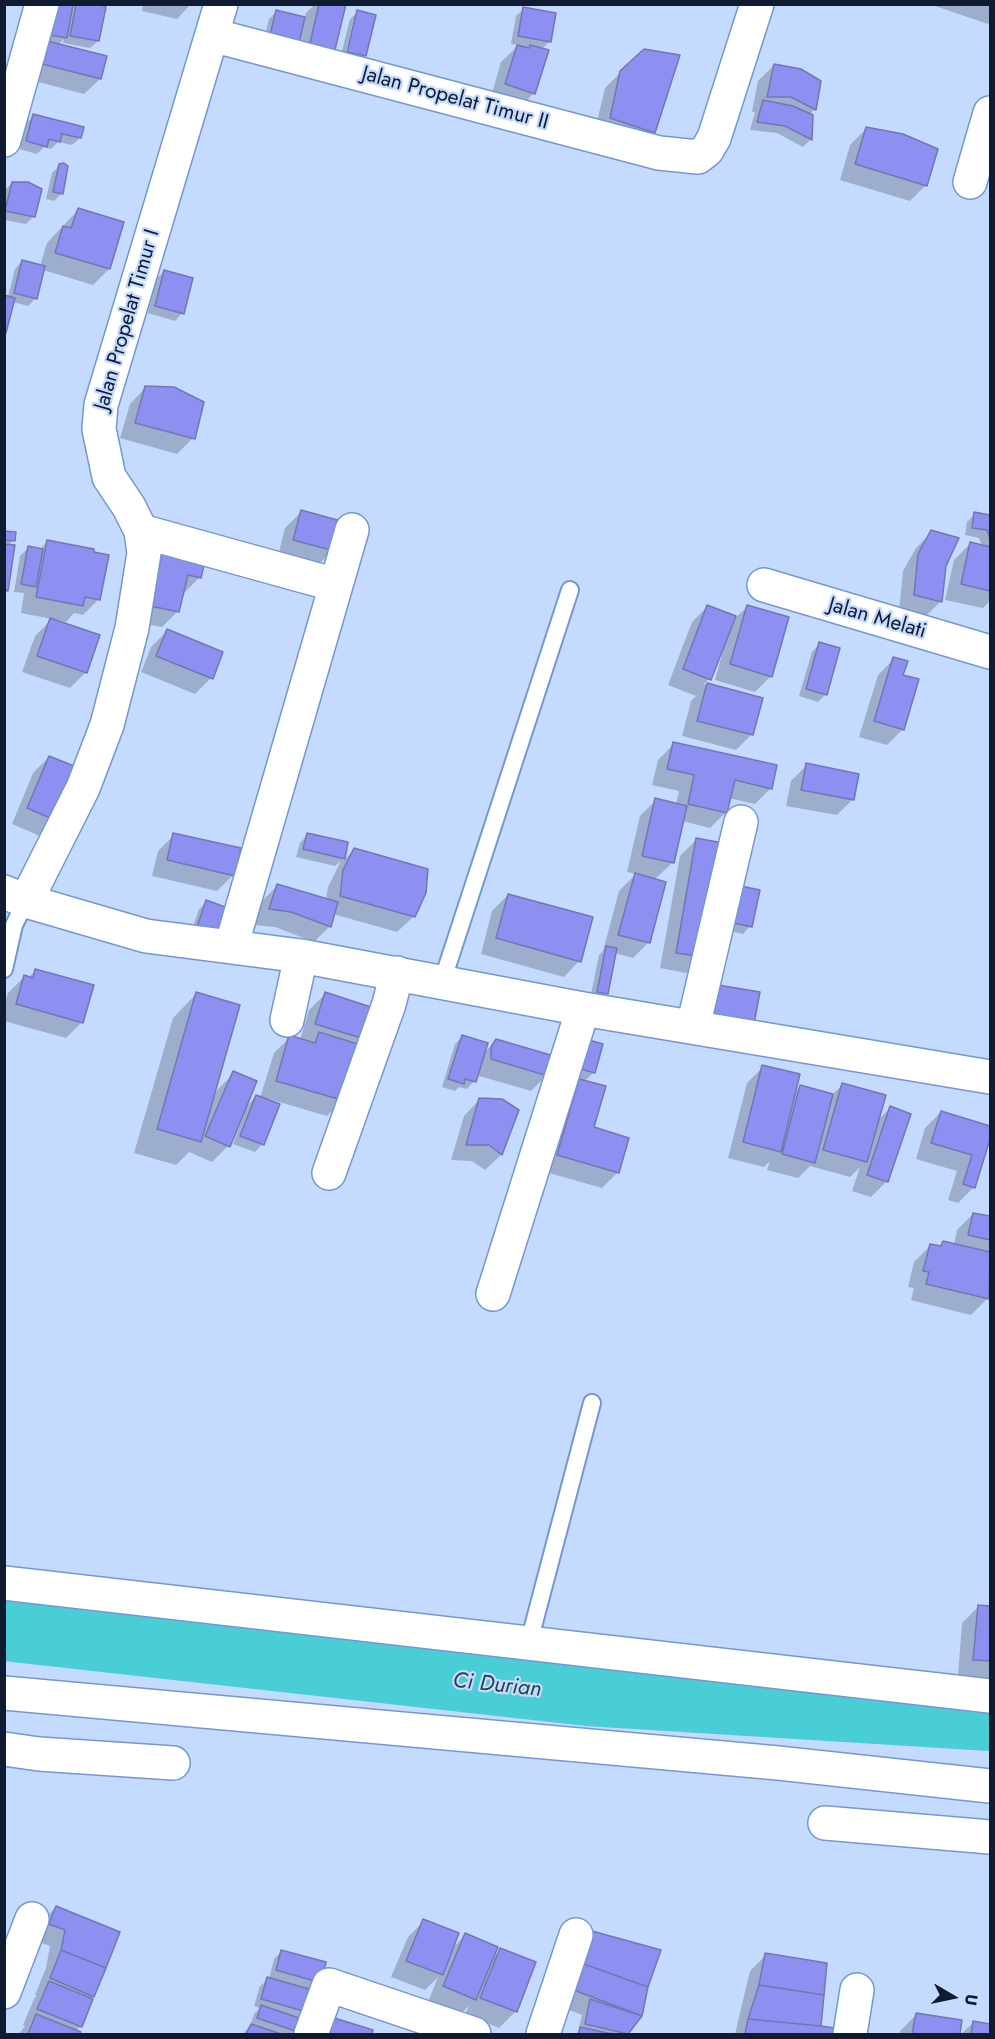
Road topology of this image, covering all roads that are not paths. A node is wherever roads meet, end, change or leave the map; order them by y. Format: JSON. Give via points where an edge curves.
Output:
{"nodes":[{"id":1,"x":42,"y":4,"type":"edge"},
{"id":2,"x":757,"y":4,"type":"edge"},
{"id":3,"x":216,"y":20,"type":"edge"},
{"id":4,"x":990,"y":113,"type":"edge"},
{"id":5,"x":4,"y":140,"type":"edge"},
{"id":6,"x":970,"y":183,"type":"dead end"},
{"id":7,"x":352,"y":530,"type":"dead end"},
{"id":8,"x":141,"y":531,"type":"junction"},
{"id":9,"x":336,"y":585,"type":"junction"},
{"id":10,"x":764,"y":585,"type":"dead end"},
{"id":11,"x":570,"y":590,"type":"dead end"},
{"id":12,"x":990,"y":652,"type":"edge"},
{"id":13,"x":741,"y":822,"type":"dead end"},
{"id":14,"x":15,"y":896,"type":"edge"},
{"id":15,"x":231,"y":946,"type":"junction"},
{"id":16,"x":301,"y":956,"type":"junction"},
{"id":17,"x":4,"y":969,"type":"edge"},
{"id":18,"x":398,"y":973,"type":"junction"},
{"id":19,"x":442,"y":981,"type":"junction"},
{"id":20,"x":583,"y":1009,"type":"junction"},
{"id":21,"x":287,"y":1020,"type":"dead end"},
{"id":22,"x":693,"y":1028,"type":"junction"},
{"id":23,"x":990,"y":1077,"type":"edge"},
{"id":24,"x":329,"y":1173,"type":"dead end"},
{"id":25,"x":493,"y":1294,"type":"dead end"},
{"id":26,"x":592,"y":1403,"type":"dead end"},
{"id":27,"x":4,"y":1582,"type":"edge"},
{"id":28,"x":529,"y":1642,"type":"junction"},
{"id":29,"x":4,"y":1693,"type":"edge"},
{"id":30,"x":990,"y":1696,"type":"edge"},
{"id":31,"x":4,"y":1749,"type":"edge"},
{"id":32,"x":173,"y":1763,"type":"dead end"},
{"id":33,"x":990,"y":1786,"type":"edge"},
{"id":34,"x":825,"y":1823,"type":"dead end"},
{"id":35,"x":990,"y":1837,"type":"edge"},
{"id":36,"x":32,"y":1919,"type":"dead end"},
{"id":37,"x":576,"y":1935,"type":"dead end"},
{"id":38,"x":857,"y":1990,"type":"dead end"},
{"id":39,"x":4,"y":1992,"type":"edge"},
{"id":40,"x":311,"y":2034,"type":"edge"},
{"id":41,"x":474,"y":2034,"type":"edge"},
{"id":42,"x":543,"y":2034,"type":"edge"},
{"id":43,"x":850,"y":2034,"type":"edge"}],
"edges":[{"from":1,"to":5,"type":"street"},
{"from":2,"to":3,"type":"street","name":"Jalan Propelat Timur II","via":[[714,138],[698,157],[658,153]]},
{"from":3,"to":8,"type":"street","name":"Jalan Propelat Timur I","via":[[101,405],[99,429],[109,477]]},
{"from":4,"to":6,"type":"street"},
{"from":7,"to":9,"type":"street"},
{"from":8,"to":9,"type":"street"},
{"from":8,"to":14,"type":"street","name":"Jalan Propelat Timur I","via":[[144,553],[134,616],[107,725],[83,788]]},
{"from":9,"to":15,"type":"street"},
{"from":10,"to":12,"type":"street","name":"Jalan Melati"},
{"from":11,"to":19,"type":"lane"},
{"from":13,"to":22,"type":"street"},
{"from":14,"to":15,"type":"street","via":[[146,936]]},
{"from":14,"to":17,"type":"lane","via":[[14,926]]},
{"from":15,"to":16,"type":"street"},
{"from":16,"to":18,"type":"street"},
{"from":16,"to":21,"type":"street"},
{"from":18,"to":19,"type":"street"},
{"from":18,"to":24,"type":"street"},
{"from":19,"to":20,"type":"street"},
{"from":20,"to":22,"type":"street"},
{"from":20,"to":25,"type":"street"},
{"from":22,"to":23,"type":"street"},
{"from":26,"to":28,"type":"lane"},
{"from":27,"to":28,"type":"street"},
{"from":28,"to":30,"type":"street"},
{"from":29,"to":33,"type":"street"},
{"from":31,"to":32,"type":"street"},
{"from":34,"to":35,"type":"street"},
{"from":36,"to":39,"type":"street"},
{"from":37,"to":42,"type":"street"},
{"from":38,"to":43,"type":"street"},
{"from":40,"to":41,"type":"street","via":[[329,1985]]}]}
